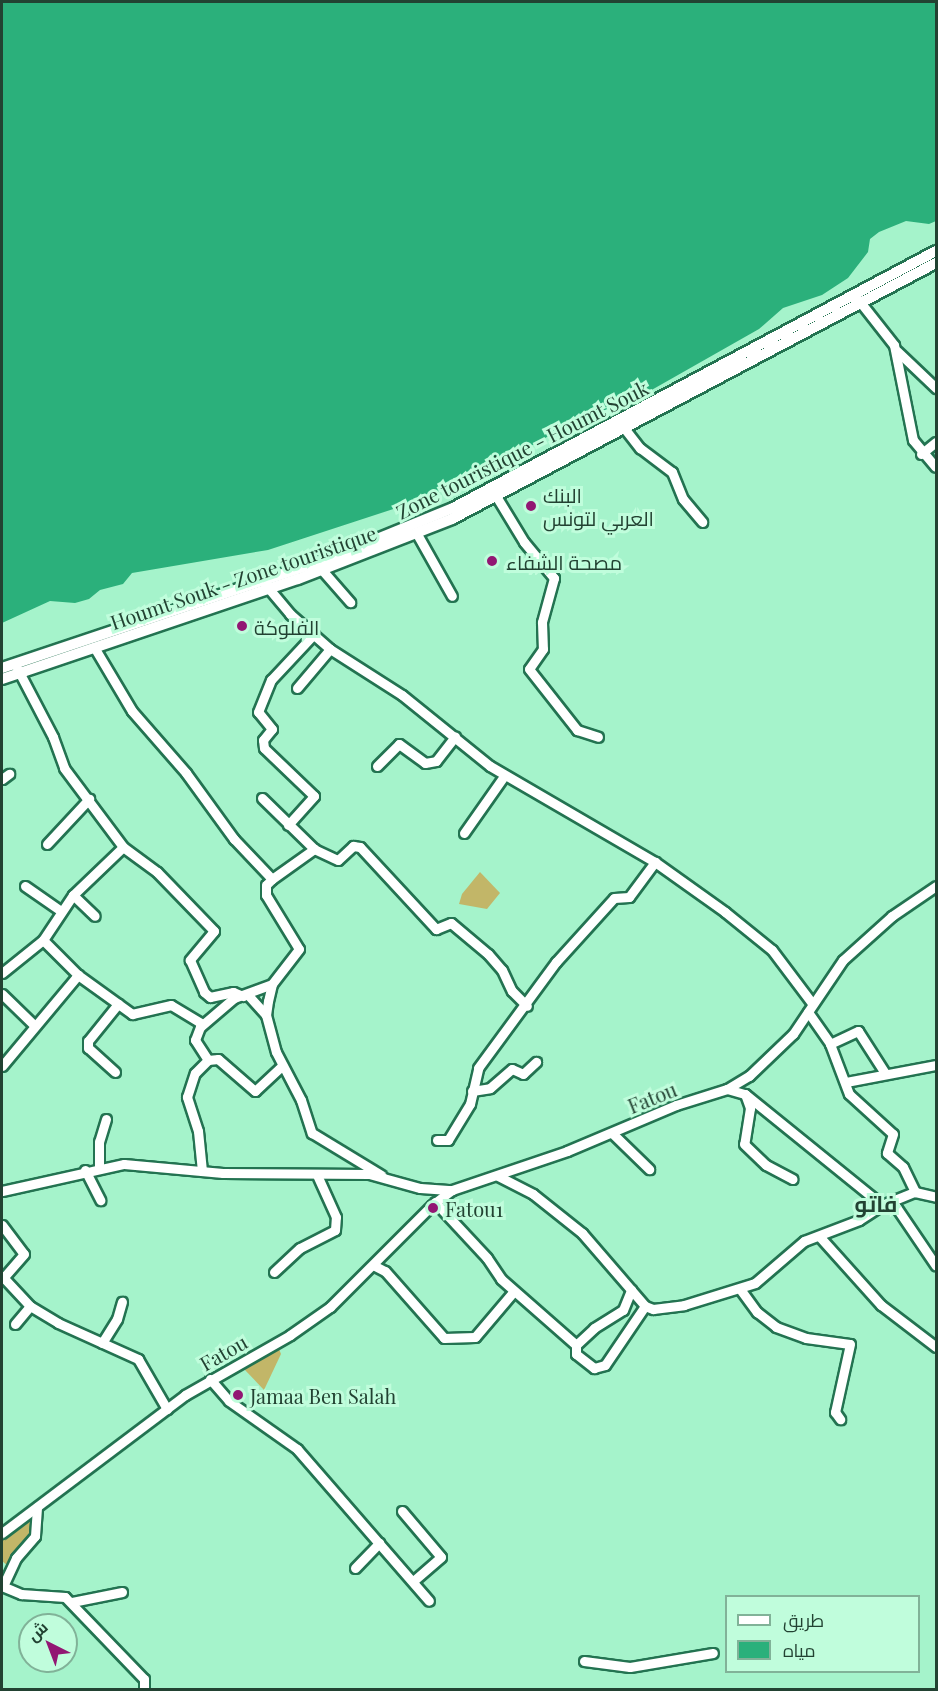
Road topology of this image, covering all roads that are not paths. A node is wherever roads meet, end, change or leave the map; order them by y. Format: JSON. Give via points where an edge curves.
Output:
{"nodes":[{"id":1,"x":936,"y":251,"type":"edge"},
{"id":2,"x":936,"y":263,"type":"edge"},
{"id":3,"x":857,"y":298,"type":"junction"},
{"id":4,"x":897,"y":351,"type":"junction"},
{"id":5,"x":936,"y":388,"type":"edge"},
{"id":6,"x":622,"y":425,"type":"junction"},
{"id":7,"x":936,"y":442,"type":"edge"},
{"id":8,"x":921,"y":454,"type":"junction"},
{"id":9,"x":936,"y":467,"type":"edge"},
{"id":10,"x":494,"y":493,"type":"junction"},
{"id":11,"x":702,"y":522,"type":"dead end"},
{"id":12,"x":417,"y":534,"type":"junction"},
{"id":13,"x":322,"y":570,"type":"junction"},
{"id":14,"x":265,"y":584,"type":"junction"},
{"id":15,"x":452,"y":596,"type":"dead end"},
{"id":16,"x":350,"y":602,"type":"dead end"},
{"id":17,"x":314,"y":634,"type":"junction"},
{"id":18,"x":94,"y":647,"type":"junction"},
{"id":19,"x":330,"y":649,"type":"junction"},
{"id":20,"x":2,"y":668,"type":"edge"},
{"id":21,"x":17,"y":668,"type":"junction"},
{"id":22,"x":2,"y":679,"type":"edge"},
{"id":23,"x":297,"y":688,"type":"dead end"},
{"id":24,"x":455,"y":736,"type":"junction"},
{"id":25,"x":598,"y":737,"type":"dead end"},
{"id":26,"x":377,"y":766,"type":"dead end"},
{"id":27,"x":504,"y":776,"type":"junction"},
{"id":28,"x":262,"y":798,"type":"dead end"},
{"id":29,"x":88,"y":799,"type":"junction"},
{"id":30,"x":288,"y":825,"type":"junction"},
{"id":31,"x":464,"y":833,"type":"dead end"},
{"id":32,"x":47,"y":844,"type":"dead end"},
{"id":33,"x":123,"y":847,"type":"junction"},
{"id":34,"x":314,"y":849,"type":"junction"},
{"id":35,"x":655,"y":862,"type":"junction"},
{"id":36,"x":272,"y":879,"type":"junction"},
{"id":37,"x":25,"y":886,"type":"dead end"},
{"id":38,"x":936,"y":886,"type":"edge"},
{"id":39,"x":73,"y":895,"type":"junction"},
{"id":40,"x":61,"y":911,"type":"junction"},
{"id":41,"x":95,"y":916,"type":"dead end"},
{"id":42,"x":43,"y":940,"type":"junction"},
{"id":43,"x":2,"y":973,"type":"edge"},
{"id":44,"x":78,"y":975,"type":"junction"},
{"id":45,"x":272,"y":984,"type":"junction"},
{"id":46,"x":2,"y":994,"type":"edge"},
{"id":47,"x":245,"y":996,"type":"junction"},
{"id":48,"x":118,"y":1004,"type":"junction"},
{"id":49,"x":527,"y":1006,"type":"junction"},
{"id":50,"x":810,"y":1008,"type":"junction"},
{"id":51,"x":266,"y":1015,"type":"junction"},
{"id":52,"x":33,"y":1024,"type":"junction"},
{"id":53,"x":203,"y":1024,"type":"junction"},
{"id":54,"x":830,"y":1044,"type":"junction"},
{"id":55,"x":208,"y":1060,"type":"junction"},
{"id":56,"x":536,"y":1062,"type":"dead end"},
{"id":57,"x":936,"y":1065,"type":"edge"},
{"id":58,"x":2,"y":1066,"type":"edge"},
{"id":59,"x":282,"y":1066,"type":"junction"},
{"id":60,"x":115,"y":1072,"type":"dead end"},
{"id":61,"x":885,"y":1073,"type":"junction"},
{"id":62,"x":846,"y":1082,"type":"junction"},
{"id":63,"x":727,"y":1089,"type":"junction"},
{"id":64,"x":472,"y":1091,"type":"junction"},
{"id":65,"x":745,"y":1094,"type":"junction"},
{"id":66,"x":106,"y":1119,"type":"dead end"},
{"id":67,"x":612,"y":1133,"type":"junction"},
{"id":68,"x":437,"y":1140,"type":"dead end"},
{"id":69,"x":99,"y":1167,"type":"junction"},
{"id":70,"x":649,"y":1169,"type":"dead end"},
{"id":71,"x":85,"y":1170,"type":"junction"},
{"id":72,"x":202,"y":1171,"type":"junction"},
{"id":73,"x":317,"y":1175,"type":"junction"},
{"id":74,"x":381,"y":1175,"type":"junction"},
{"id":75,"x":498,"y":1176,"type":"junction"},
{"id":76,"x":792,"y":1179,"type":"dead end"},
{"id":77,"x":420,"y":1188,"type":"junction"},
{"id":78,"x":452,"y":1190,"type":"junction"},
{"id":79,"x":2,"y":1191,"type":"edge"},
{"id":80,"x":915,"y":1192,"type":"junction"},
{"id":81,"x":936,"y":1197,"type":"edge"},
{"id":82,"x":100,"y":1200,"type":"dead end"},
{"id":83,"x":892,"y":1201,"type":"junction"},
{"id":84,"x":433,"y":1203,"type":"junction"},
{"id":85,"x":882,"y":1205,"type":"junction"},
{"id":86,"x":2,"y":1224,"type":"edge"},
{"id":87,"x":819,"y":1236,"type":"junction"},
{"id":88,"x":373,"y":1265,"type":"junction"},
{"id":89,"x":936,"y":1266,"type":"edge"},
{"id":90,"x":274,"y":1272,"type":"dead end"},
{"id":91,"x":2,"y":1277,"type":"edge"},
{"id":92,"x":740,"y":1289,"type":"junction"},
{"id":93,"x":631,"y":1290,"type":"junction"},
{"id":94,"x":514,"y":1291,"type":"junction"},
{"id":95,"x":122,"y":1302,"type":"dead end"},
{"id":96,"x":30,"y":1306,"type":"junction"},
{"id":97,"x":643,"y":1309,"type":"junction"},
{"id":98,"x":623,"y":1310,"type":"junction"},
{"id":99,"x":15,"y":1324,"type":"dead end"},
{"id":100,"x":102,"y":1343,"type":"junction"},
{"id":101,"x":576,"y":1345,"type":"junction"},
{"id":102,"x":936,"y":1347,"type":"edge"},
{"id":103,"x":210,"y":1379,"type":"junction"},
{"id":104,"x":167,"y":1409,"type":"junction"},
{"id":105,"x":840,"y":1419,"type":"dead end"},
{"id":106,"x":37,"y":1507,"type":"junction"},
{"id":107,"x":402,"y":1511,"type":"dead end"},
{"id":108,"x":2,"y":1533,"type":"edge"},
{"id":109,"x":379,"y":1543,"type":"junction"},
{"id":110,"x":355,"y":1568,"type":"dead end"},
{"id":111,"x":415,"y":1580,"type":"junction"},
{"id":112,"x":2,"y":1586,"type":"edge"},
{"id":113,"x":122,"y":1592,"type":"dead end"},
{"id":114,"x":429,"y":1600,"type":"dead end"},
{"id":115,"x":72,"y":1602,"type":"junction"},
{"id":116,"x":713,"y":1653,"type":"dead end"},
{"id":117,"x":584,"y":1661,"type":"dead end"},
{"id":118,"x":144,"y":1689,"type":"edge"}],
"edges":[{"from":1,"to":3,"type":"main road"},
{"from":2,"to":3,"type":"main road","name":"Houmt Souk - Zone touristique"},
{"from":3,"to":4,"type":"street"},
{"from":3,"to":6,"type":"main road","name":"Houmt Souk - Zone touristique"},
{"from":4,"to":5,"type":"street"},
{"from":4,"to":8,"type":"street","via":[[909,430]]},
{"from":6,"to":10,"type":"main road","name":"Houmt Souk - Zone touristique"},
{"from":6,"to":11,"type":"street","via":[[640,448],[672,472],[683,499]]},
{"from":7,"to":8,"type":"street"},
{"from":8,"to":9,"type":"street"},
{"from":10,"to":12,"type":"main road","name":"Houmt Souk - Zone touristique"},
{"from":10,"to":14,"type":"main road","name":"Zone touristique - Houmt Souk"},
{"from":10,"to":25,"type":"street","via":[[554,578],[542,622],[543,649],[529,669],[577,730]]},
{"from":12,"to":13,"type":"main road","name":"Houmt Souk - Zone touristique"},
{"from":12,"to":15,"type":"street"},
{"from":13,"to":14,"type":"main road","name":"Houmt Souk - Zone touristique"},
{"from":13,"to":16,"type":"street"},
{"from":14,"to":17,"type":"street"},
{"from":14,"to":18,"type":"main road","name":"Houmt Souk - Zone touristique"},
{"from":14,"to":21,"type":"main road","name":"Zone touristique - Houmt Souk"},
{"from":17,"to":19,"type":"street"},
{"from":17,"to":30,"type":"street","via":[[270,680],[258,712],[272,729],[263,740],[264,748],[314,796]]},
{"from":18,"to":21,"type":"main road","name":"Houmt Souk - Zone touristique"},
{"from":18,"to":36,"type":"street","via":[[132,711],[186,773],[234,839]]},
{"from":19,"to":23,"type":"street"},
{"from":19,"to":24,"type":"street","via":[[402,695]]},
{"from":20,"to":21,"type":"main road","name":"Zone touristique - Houmt Souk"},
{"from":21,"to":22,"type":"main road","name":"Houmt Souk - Zone touristique"},
{"from":21,"to":29,"type":"street","via":[[53,737],[60,760]]},
{"from":24,"to":26,"type":"street","via":[[436,760],[425,764],[399,744]]},
{"from":24,"to":27,"type":"street"},
{"from":27,"to":31,"type":"street"},
{"from":27,"to":35,"type":"street","via":[[564,805],[590,826]]},
{"from":28,"to":30,"type":"street"},
{"from":29,"to":32,"type":"street"},
{"from":29,"to":33,"type":"street"},
{"from":30,"to":34,"type":"street"},
{"from":33,"to":39,"type":"street"},
{"from":33,"to":47,"type":"street","via":[[157,872],[214,931],[190,960],[204,992],[210,997],[233,992]]},
{"from":34,"to":36,"type":"street"},
{"from":34,"to":49,"type":"street","via":[[338,860],[353,846],[360,848],[436,929],[451,923],[488,954]]},
{"from":35,"to":49,"type":"street","via":[[629,897],[612,900],[563,954]]},
{"from":35,"to":50,"type":"street","via":[[761,940]]},
{"from":36,"to":45,"type":"street","via":[[266,885],[266,895],[299,949]]},
{"from":37,"to":40,"type":"street"},
{"from":38,"to":50,"type":"street","name":"Fatou","via":[[859,944],[830,975]]},
{"from":39,"to":40,"type":"street"},
{"from":39,"to":41,"type":"street"},
{"from":40,"to":42,"type":"street"},
{"from":42,"to":43,"type":"street"},
{"from":42,"to":44,"type":"street"},
{"from":44,"to":48,"type":"street"},
{"from":44,"to":52,"type":"street"},
{"from":45,"to":47,"type":"street"},
{"from":45,"to":51,"type":"street"},
{"from":46,"to":52,"type":"street"},
{"from":47,"to":51,"type":"street"},
{"from":47,"to":53,"type":"street","via":[[228,1002]]},
{"from":48,"to":53,"type":"street","via":[[137,1015],[171,1005]]},
{"from":48,"to":60,"type":"street","via":[[88,1041],[88,1048]]},
{"from":49,"to":64,"type":"street","via":[[482,1062]]},
{"from":50,"to":54,"type":"street"},
{"from":50,"to":63,"type":"street","name":"Fatou","via":[[764,1063]]},
{"from":51,"to":59,"type":"street"},
{"from":52,"to":58,"type":"street"},
{"from":53,"to":55,"type":"street","via":[[195,1040]]},
{"from":54,"to":61,"type":"street","via":[[858,1031]]},
{"from":54,"to":62,"type":"street"},
{"from":55,"to":59,"type":"street","via":[[218,1059],[255,1091]]},
{"from":55,"to":72,"type":"street","via":[[190,1081],[188,1097],[198,1131]]},
{"from":56,"to":64,"type":"street","via":[[523,1074],[513,1069],[490,1088]]},
{"from":57,"to":61,"type":"street"},
{"from":59,"to":74,"type":"street","via":[[301,1100],[312,1133]]},
{"from":61,"to":62,"type":"street"},
{"from":62,"to":80,"type":"street","via":[[849,1094],[892,1134],[887,1153],[903,1167]]},
{"from":63,"to":65,"type":"street"},
{"from":63,"to":67,"type":"street","name":"Fatou"},
{"from":64,"to":68,"type":"street","via":[[470,1104],[448,1140]]},
{"from":65,"to":76,"type":"street","via":[[750,1115],[744,1144],[766,1165]]},
{"from":65,"to":85,"type":"street"},
{"from":66,"to":69,"type":"street","via":[[99,1142]]},
{"from":67,"to":70,"type":"street"},
{"from":67,"to":75,"type":"street","name":"Fatou"},
{"from":69,"to":71,"type":"street","name":"Fatou"},
{"from":69,"to":72,"type":"street","name":"Fatou","via":[[136,1165]]},
{"from":71,"to":79,"type":"street","name":"Fatou"},
{"from":71,"to":82,"type":"street"},
{"from":72,"to":73,"type":"street","name":"Fatou"},
{"from":73,"to":74,"type":"street","name":"Fatou"},
{"from":73,"to":90,"type":"street","via":[[336,1217],[335,1230],[300,1248]]},
{"from":74,"to":77,"type":"street","name":"Fatou"},
{"from":75,"to":78,"type":"street","name":"Fatou"},
{"from":75,"to":93,"type":"street","via":[[533,1194],[582,1233]]},
{"from":77,"to":78,"type":"street","name":"Fatou"},
{"from":77,"to":84,"type":"street"},
{"from":78,"to":84,"type":"street","name":"Fatou"},
{"from":80,"to":81,"type":"street"},
{"from":80,"to":83,"type":"street"},
{"from":83,"to":85,"type":"street"},
{"from":83,"to":89,"type":"street"},
{"from":84,"to":88,"type":"street","name":"Fatou"},
{"from":84,"to":94,"type":"street"},
{"from":85,"to":87,"type":"street","via":[[859,1220]]},
{"from":86,"to":91,"type":"street","via":[[24,1254]]},
{"from":87,"to":92,"type":"street","via":[[800,1244],[764,1279]]},
{"from":87,"to":102,"type":"street","via":[[881,1305]]},
{"from":88,"to":94,"type":"street","via":[[385,1271],[444,1338],[475,1337]]},
{"from":88,"to":103,"type":"street","name":"Fatou","via":[[306,1325]]},
{"from":91,"to":96,"type":"street"},
{"from":92,"to":97,"type":"street","via":[[666,1308]]},
{"from":92,"to":105,"type":"street","via":[[765,1320],[776,1327],[806,1338],[850,1344],[835,1412]]},
{"from":93,"to":97,"type":"street"},
{"from":93,"to":98,"type":"street"},
{"from":94,"to":101,"type":"street"},
{"from":95,"to":100,"type":"street"},
{"from":96,"to":99,"type":"street"},
{"from":96,"to":100,"type":"street"},
{"from":97,"to":98,"type":"street"},
{"from":97,"to":101,"type":"street","via":[[600,1368],[580,1359],[574,1349]]},
{"from":98,"to":101,"type":"street"},
{"from":100,"to":104,"type":"street","via":[[138,1359]]},
{"from":103,"to":104,"type":"street","name":"Fatou"},
{"from":103,"to":109,"type":"street","via":[[229,1401],[297,1449]]},
{"from":104,"to":106,"type":"street","name":"Fatou"},
{"from":106,"to":108,"type":"street","name":"Fatou"},
{"from":106,"to":112,"type":"street","via":[[35,1536],[12,1565]]},
{"from":107,"to":111,"type":"street","via":[[441,1557]]},
{"from":109,"to":110,"type":"street"},
{"from":109,"to":111,"type":"street"},
{"from":111,"to":114,"type":"street"},
{"from":112,"to":115,"type":"street","via":[[21,1594],[53,1593]]},
{"from":113,"to":115,"type":"street"},
{"from":115,"to":118,"type":"street","via":[[144,1679]]},
{"from":116,"to":117,"type":"street","via":[[630,1667]]}]}
